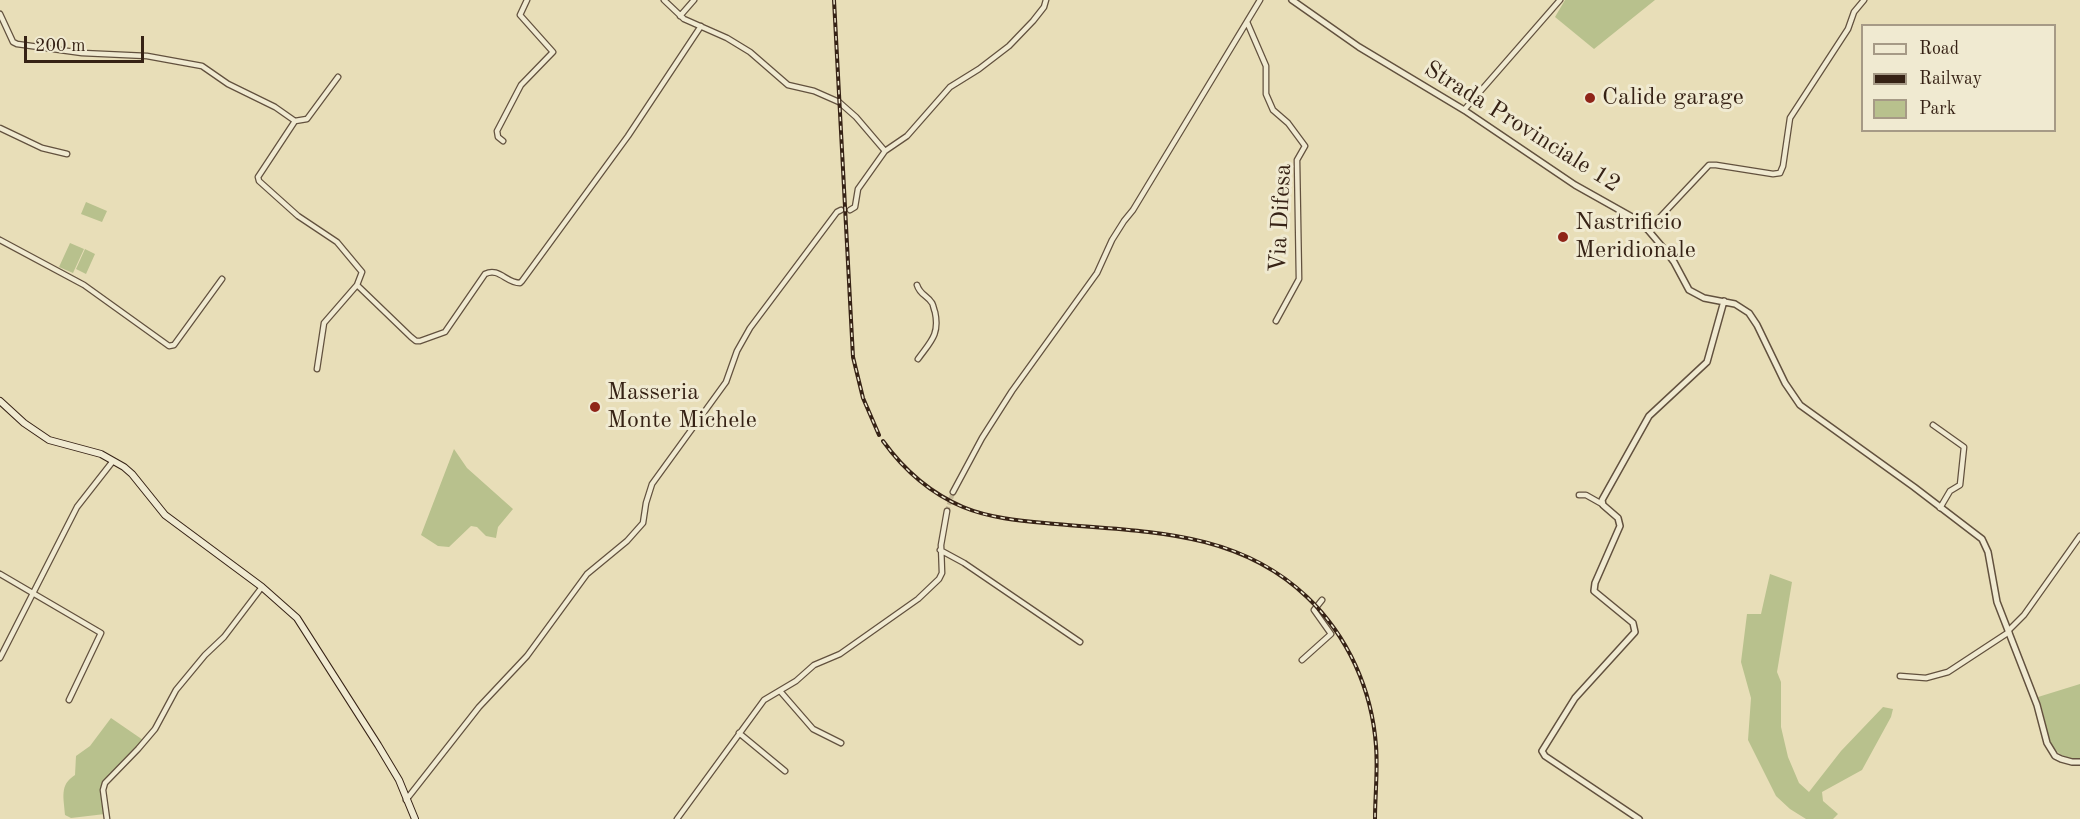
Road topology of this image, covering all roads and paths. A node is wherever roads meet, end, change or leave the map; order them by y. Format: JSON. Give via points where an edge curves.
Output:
{"nodes":[{"id":1,"x":527,"y":0,"type":"edge"},
{"id":2,"x":664,"y":0,"type":"edge"},
{"id":3,"x":694,"y":0,"type":"edge"},
{"id":4,"x":1046,"y":0,"type":"edge"},
{"id":5,"x":1260,"y":0,"type":"edge"},
{"id":6,"x":1292,"y":0,"type":"edge"},
{"id":7,"x":1560,"y":0,"type":"edge"},
{"id":8,"x":1864,"y":0,"type":"edge"},
{"id":9,"x":0,"y":14,"type":"edge"},
{"id":10,"x":680,"y":16,"type":"junction"},
{"id":11,"x":1246,"y":22,"type":"junction"},
{"id":12,"x":701,"y":26,"type":"junction"},
{"id":13,"x":338,"y":77,"type":"dead end"},
{"id":14,"x":1464,"y":110,"type":"junction"},
{"id":15,"x":295,"y":121,"type":"junction"},
{"id":16,"x":0,"y":128,"type":"edge"},
{"id":17,"x":503,"y":141,"type":"dead end"},
{"id":18,"x":885,"y":151,"type":"junction"},
{"id":19,"x":67,"y":154,"type":"dead end"},
{"id":20,"x":842,"y":210,"type":"dead end"},
{"id":21,"x":850,"y":210,"type":"dead end"},
{"id":22,"x":1648,"y":230,"type":"junction"},
{"id":23,"x":0,"y":240,"type":"edge"},
{"id":24,"x":222,"y":279,"type":"dead end"},
{"id":25,"x":357,"y":285,"type":"junction"},
{"id":26,"x":917,"y":285,"type":"dead end"},
{"id":27,"x":1724,"y":301,"type":"junction"},
{"id":28,"x":1276,"y":321,"type":"dead end"},
{"id":29,"x":918,"y":360,"type":"dead end"},
{"id":30,"x":316,"y":369,"type":"dead end"},
{"id":31,"x":0,"y":401,"type":"edge"},
{"id":32,"x":1933,"y":425,"type":"dead end"},
{"id":33,"x":113,"y":461,"type":"junction"},
{"id":34,"x":953,"y":492,"type":"tunnel mouth"},
{"id":35,"x":1579,"y":495,"type":"dead end"},
{"id":36,"x":1602,"y":504,"type":"junction"},
{"id":37,"x":1940,"y":508,"type":"junction"},
{"id":38,"x":947,"y":511,"type":"tunnel mouth"},
{"id":39,"x":2080,"y":536,"type":"edge"},
{"id":40,"x":940,"y":550,"type":"junction"},
{"id":41,"x":0,"y":574,"type":"edge"},
{"id":42,"x":262,"y":587,"type":"junction"},
{"id":43,"x":32,"y":593,"type":"junction"},
{"id":44,"x":1322,"y":600,"type":"dead end"},
{"id":45,"x":2009,"y":631,"type":"junction"},
{"id":46,"x":1080,"y":642,"type":"dead end"},
{"id":47,"x":0,"y":658,"type":"edge"},
{"id":48,"x":1302,"y":660,"type":"dead end"},
{"id":49,"x":1900,"y":675,"type":"dead end"},
{"id":50,"x":780,"y":691,"type":"junction"},
{"id":51,"x":69,"y":700,"type":"dead end"},
{"id":52,"x":739,"y":733,"type":"junction"},
{"id":53,"x":841,"y":743,"type":"dead end"},
{"id":54,"x":2080,"y":762,"type":"edge"},
{"id":55,"x":785,"y":771,"type":"dead end"},
{"id":56,"x":406,"y":800,"type":"junction"},
{"id":57,"x":107,"y":819,"type":"edge"},
{"id":58,"x":415,"y":819,"type":"edge"},
{"id":59,"x":677,"y":819,"type":"edge"},
{"id":60,"x":1639,"y":819,"type":"edge"}],
"edges":[{"from":1,"to":17,"type":"street","via":[[520,15],[553,52],[519,87],[497,129]]},
{"from":2,"to":10,"type":"street"},
{"from":3,"to":10,"type":"street"},
{"from":4,"to":18,"type":"street","via":[[1033,21],[1009,46],[950,87],[907,136]]},
{"from":5,"to":11,"type":"street"},
{"from":6,"to":14,"type":"street","name":"Strada Provinciale 12","via":[[1369,53]]},
{"from":7,"to":14,"type":"street"},
{"from":8,"to":22,"type":"street","via":[[1790,118],[1780,173],[1709,165]]},
{"from":9,"to":15,"type":"street","via":[[17,44],[82,54],[147,56],[202,66]]},
{"from":10,"to":12,"type":"street"},
{"from":11,"to":28,"type":"street","name":"Via Difesa","via":[[1266,66],[1266,94],[1274,110],[1305,147],[1297,160],[1299,279]]},
{"from":11,"to":34,"type":"street","via":[[1118,230],[1096,273],[1012,391]]},
{"from":12,"to":18,"type":"street","via":[[750,52],[788,86],[814,91],[839,102]]},
{"from":12,"to":25,"type":"street","via":[[628,136],[520,283],[488,272],[445,332],[420,341]]},
{"from":13,"to":15,"type":"street","via":[[307,119]]},
{"from":14,"to":22,"type":"street","name":"Strada Provinciale 12"},
{"from":15,"to":25,"type":"street","via":[[259,181],[298,216],[338,242],[362,272]]},
{"from":16,"to":19,"type":"street","via":[[42,148]]},
{"from":18,"to":21,"type":"street","via":[[858,189],[855,207]]},
{"from":20,"to":56,"type":"street","via":[[750,328],[726,382],[652,484],[643,523],[587,574],[527,656],[479,707]]},
{"from":22,"to":27,"type":"street","name":"Strada Provinciale 12","via":[[1674,262],[1689,290],[1704,298]]},
{"from":23,"to":24,"type":"street","via":[[84,285],[169,346],[174,345]]},
{"from":25,"to":30,"type":"street","via":[[324,323]]},
{"from":26,"to":29,"type":"street","via":[[933,303],[937,330]]},
{"from":27,"to":36,"type":"street","via":[[1707,362],[1649,416]]},
{"from":27,"to":37,"type":"street","name":"Strada Provinciale 12","via":[[1744,309],[1757,325],[1800,405]]},
{"from":31,"to":33,"type":"main road","via":[[49,440]]},
{"from":32,"to":37,"type":"street","via":[[1964,447],[1960,486],[1950,491]]},
{"from":33,"to":42,"type":"main road","via":[[132,474],[165,515]]},
{"from":33,"to":43,"type":"street","via":[[77,507]]},
{"from":35,"to":36,"type":"street"},
{"from":36,"to":60,"type":"street","via":[[1618,518],[1620,526],[1594,591],[1633,623],[1635,632],[1575,698],[1542,752]]},
{"from":37,"to":45,"type":"street","name":"Strada Provinciale 12","via":[[1986,545],[1997,602]]},
{"from":38,"to":40,"type":"street"},
{"from":39,"to":45,"type":"street"},
{"from":40,"to":46,"type":"street"},
{"from":40,"to":50,"type":"street","via":[[942,573],[918,599]]},
{"from":41,"to":43,"type":"street"},
{"from":42,"to":56,"type":"main road","via":[[297,618],[399,780]]},
{"from":42,"to":57,"type":"street","via":[[176,690],[155,729],[105,783]]},
{"from":43,"to":47,"type":"street"},
{"from":43,"to":51,"type":"street","via":[[101,633]]},
{"from":44,"to":48,"type":"street","via":[[1314,610],[1331,634]]},
{"from":45,"to":49,"type":"street","via":[[1948,672],[1926,678]]},
{"from":45,"to":54,"type":"street","name":"Strada Provinciale 12","via":[[2051,751],[2061,759]]},
{"from":50,"to":52,"type":"street","via":[[757,707]]},
{"from":50,"to":53,"type":"street","via":[[813,729]]},
{"from":52,"to":55,"type":"street"},
{"from":52,"to":59,"type":"street"},
{"from":56,"to":58,"type":"main road"}]}
